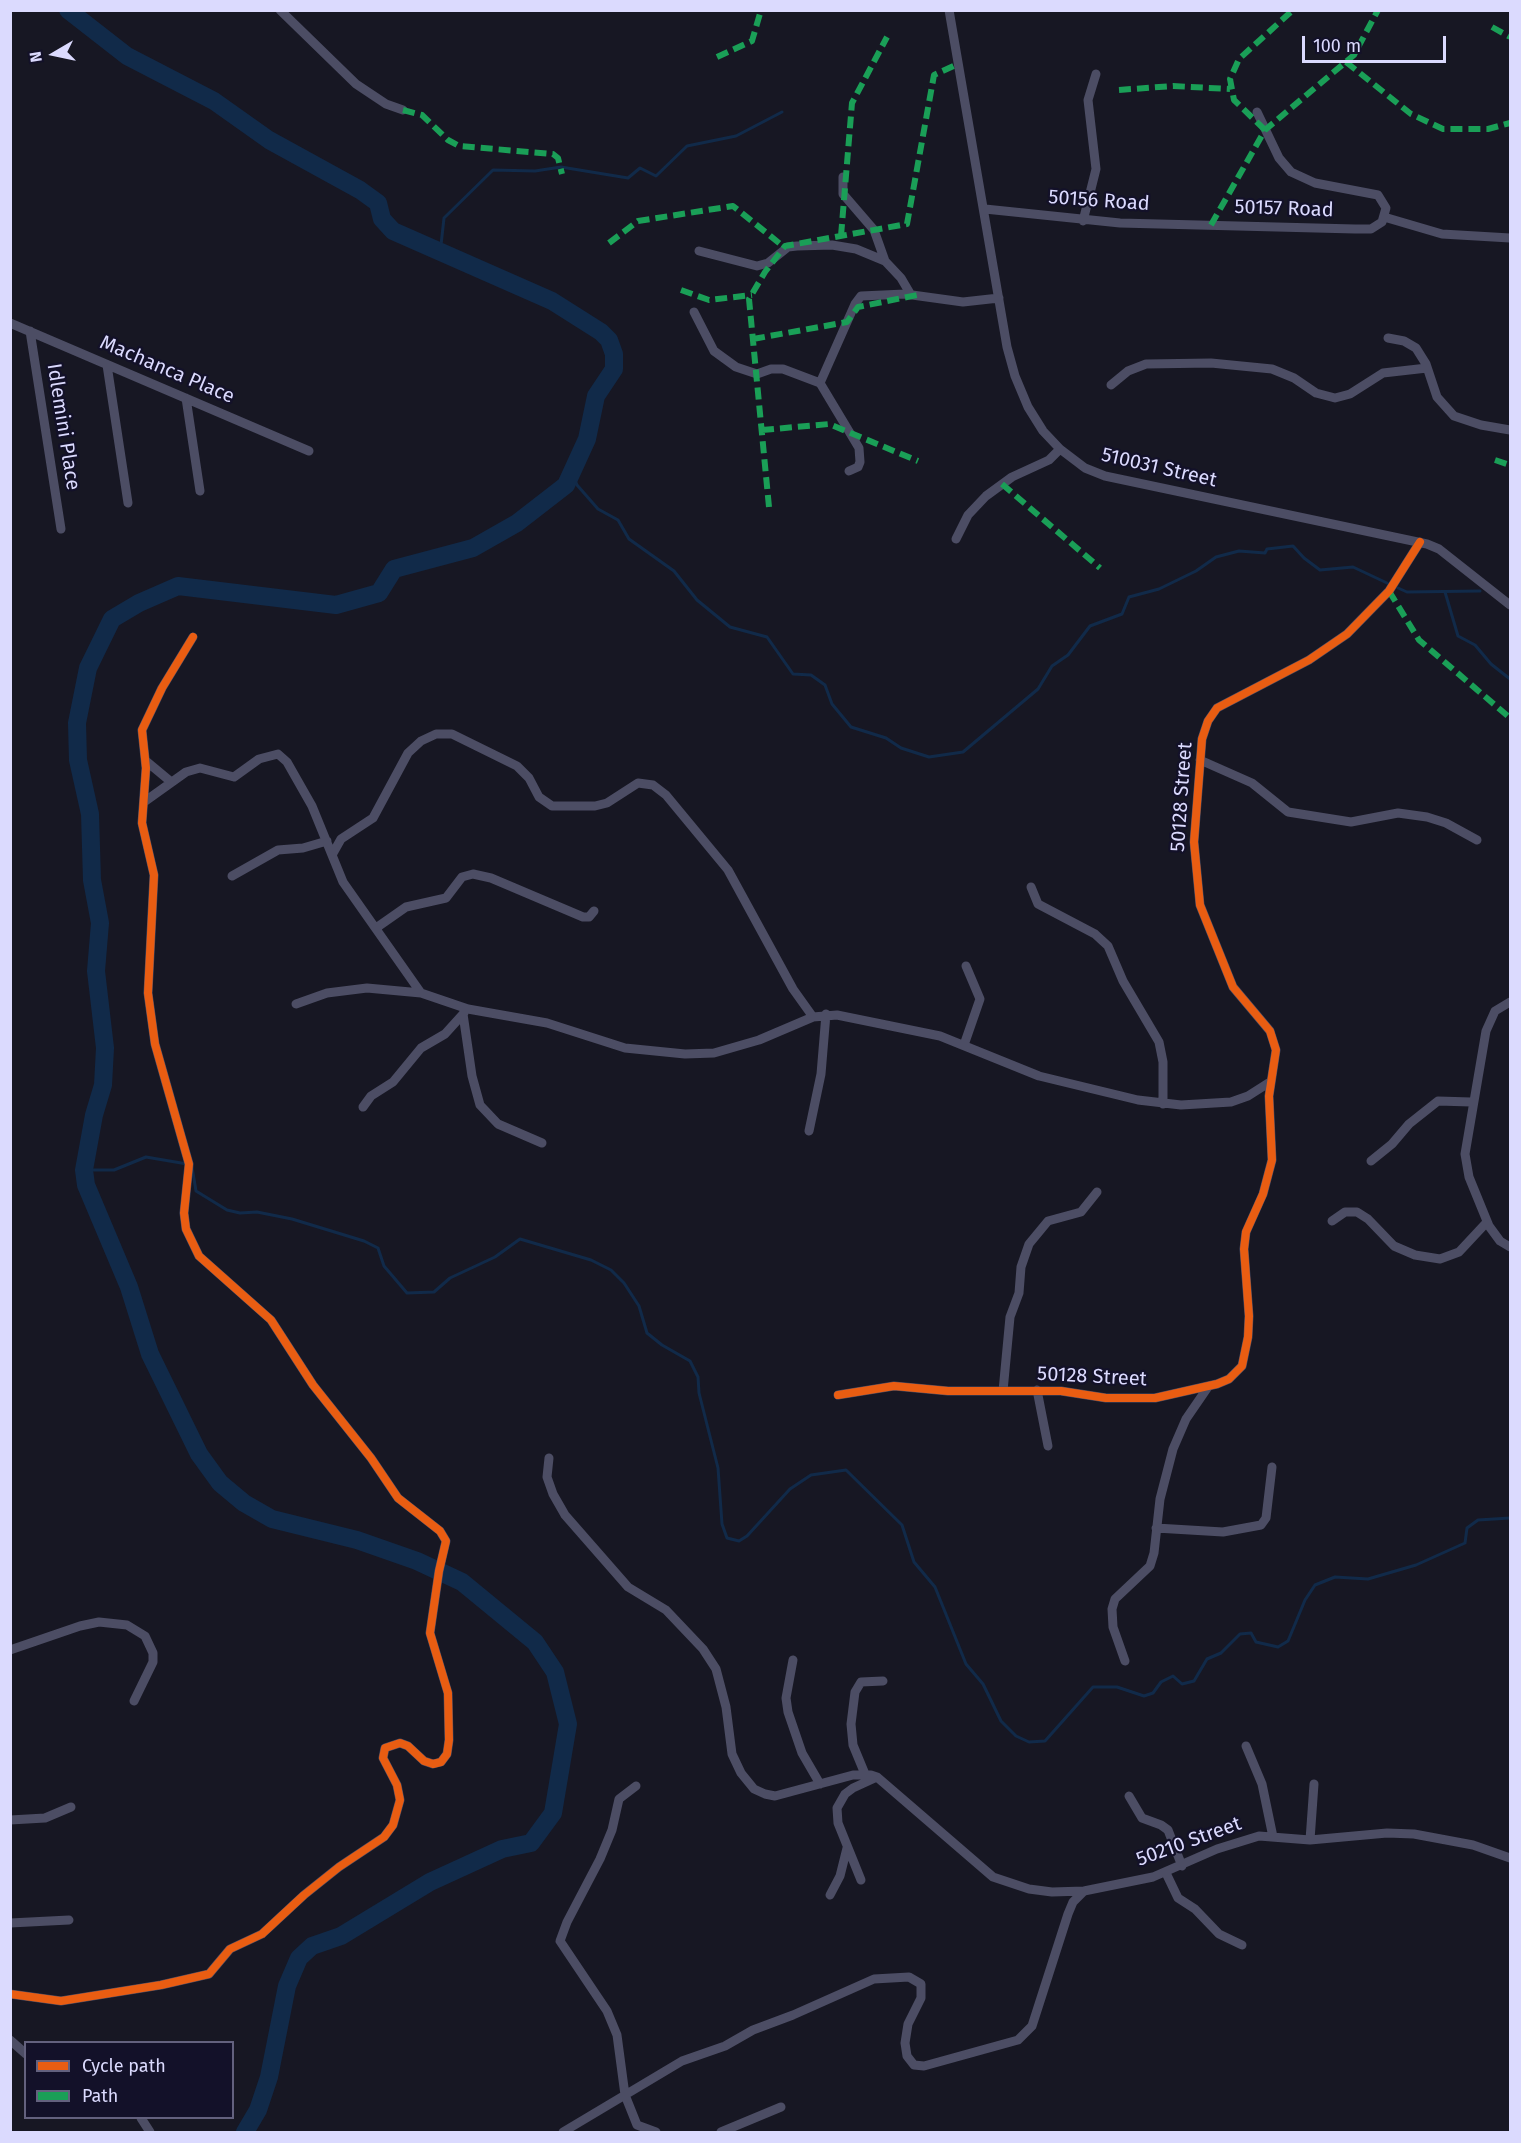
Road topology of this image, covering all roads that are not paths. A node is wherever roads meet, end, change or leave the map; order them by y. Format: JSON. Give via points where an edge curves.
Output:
{"nodes":[{"id":1,"x":280,"y":10,"type":"edge"},
{"id":2,"x":949,"y":10,"type":"edge"},
{"id":3,"x":1096,"y":74,"type":"dead end"},
{"id":4,"x":403,"y":110,"type":"dead end"},
{"id":5,"x":1257,"y":112,"type":"dead end"},
{"id":6,"x":843,"y":177,"type":"dead end"},
{"id":7,"x":985,"y":209,"type":"junction"},
{"id":8,"x":1384,"y":217,"type":"junction"},
{"id":9,"x":1083,"y":221,"type":"junction"},
{"id":10,"x":1211,"y":225,"type":"joint"},
{"id":11,"x":1510,"y":238,"type":"edge"},
{"id":12,"x":699,"y":251,"type":"dead end"},
{"id":13,"x":885,"y":261,"type":"junction"},
{"id":14,"x":911,"y":295,"type":"junction"},
{"id":15,"x":999,"y":298,"type":"junction"},
{"id":16,"x":694,"y":312,"type":"dead end"},
{"id":17,"x":10,"y":323,"type":"edge"},
{"id":18,"x":30,"y":331,"type":"junction"},
{"id":19,"x":1388,"y":338,"type":"dead end"},
{"id":20,"x":107,"y":365,"type":"junction"},
{"id":21,"x":1427,"y":368,"type":"junction"},
{"id":22,"x":820,"y":382,"type":"junction"},
{"id":23,"x":1111,"y":385,"type":"dead end"},
{"id":24,"x":186,"y":398,"type":"junction"},
{"id":25,"x":1510,"y":430,"type":"edge"},
{"id":26,"x":1060,"y":449,"type":"junction"},
{"id":27,"x":309,"y":451,"type":"dead end"},
{"id":28,"x":849,"y":471,"type":"dead end"},
{"id":29,"x":200,"y":491,"type":"dead end"},
{"id":30,"x":128,"y":502,"type":"dead end"},
{"id":31,"x":61,"y":529,"type":"dead end"},
{"id":32,"x":956,"y":539,"type":"dead end"},
{"id":33,"x":1420,"y":542,"type":"junction"},
{"id":34,"x":1510,"y":604,"type":"edge"},
{"id":35,"x":194,"y":637,"type":"dead end"},
{"id":36,"x":1200,"y":760,"type":"junction"},
{"id":37,"x":146,"y":761,"type":"junction"},
{"id":38,"x":170,"y":781,"type":"junction"},
{"id":39,"x":144,"y":802,"type":"junction"},
{"id":40,"x":1477,"y":840,"type":"dead end"},
{"id":41,"x":327,"y":841,"type":"junction"},
{"id":42,"x":332,"y":855,"type":"junction"},
{"id":43,"x":232,"y":876,"type":"dead end"},
{"id":44,"x":1031,"y":887,"type":"dead end"},
{"id":45,"x":594,"y":911,"type":"dead end"},
{"id":46,"x":376,"y":928,"type":"junction"},
{"id":47,"x":966,"y":966,"type":"dead end"},
{"id":48,"x":421,"y":993,"type":"junction"},
{"id":49,"x":1510,"y":1002,"type":"edge"},
{"id":50,"x":296,"y":1004,"type":"dead end"},
{"id":51,"x":465,"y":1011,"type":"junction"},
{"id":52,"x":826,"y":1014,"type":"junction"},
{"id":53,"x":813,"y":1017,"type":"junction"},
{"id":54,"x":964,"y":1045,"type":"junction"},
{"id":55,"x":1270,"y":1082,"type":"junction"},
{"id":56,"x":1471,"y":1102,"type":"junction"},
{"id":57,"x":1163,"y":1104,"type":"junction"},
{"id":58,"x":363,"y":1107,"type":"dead end"},
{"id":59,"x":809,"y":1131,"type":"dead end"},
{"id":60,"x":542,"y":1143,"type":"dead end"},
{"id":61,"x":1371,"y":1161,"type":"dead end"},
{"id":62,"x":1097,"y":1192,"type":"dead end"},
{"id":63,"x":1332,"y":1221,"type":"dead end"},
{"id":64,"x":1487,"y":1222,"type":"junction"},
{"id":65,"x":1510,"y":1247,"type":"edge"},
{"id":66,"x":1208,"y":1387,"type":"junction"},
{"id":67,"x":1037,"y":1390,"type":"junction"},
{"id":68,"x":1003,"y":1391,"type":"junction"},
{"id":69,"x":838,"y":1395,"type":"dead end"},
{"id":70,"x":1048,"y":1446,"type":"dead end"},
{"id":71,"x":549,"y":1458,"type":"dead end"},
{"id":72,"x":1272,"y":1467,"type":"dead end"},
{"id":73,"x":1156,"y":1528,"type":"junction"},
{"id":74,"x":10,"y":1650,"type":"edge"},
{"id":75,"x":793,"y":1660,"type":"dead end"},
{"id":76,"x":1125,"y":1661,"type":"dead end"},
{"id":77,"x":883,"y":1681,"type":"dead end"},
{"id":78,"x":134,"y":1701,"type":"dead end"},
{"id":79,"x":1246,"y":1746,"type":"dead end"},
{"id":80,"x":865,"y":1774,"type":"junction"},
{"id":81,"x":877,"y":1777,"type":"junction"},
{"id":82,"x":820,"y":1784,"type":"junction"},
{"id":83,"x":1314,"y":1784,"type":"dead end"},
{"id":84,"x":636,"y":1786,"type":"dead end"},
{"id":85,"x":1129,"y":1796,"type":"dead end"},
{"id":86,"x":71,"y":1807,"type":"dead end"},
{"id":87,"x":10,"y":1820,"type":"edge"},
{"id":88,"x":1273,"y":1837,"type":"junction"},
{"id":89,"x":1310,"y":1840,"type":"junction"},
{"id":90,"x":847,"y":1848,"type":"junction"},
{"id":91,"x":1510,"y":1858,"type":"edge"},
{"id":92,"x":1182,"y":1866,"type":"junction"},
{"id":93,"x":1166,"y":1873,"type":"junction"},
{"id":94,"x":861,"y":1881,"type":"dead end"},
{"id":95,"x":1084,"y":1891,"type":"junction"},
{"id":96,"x":830,"y":1894,"type":"dead end"},
{"id":97,"x":69,"y":1920,"type":"dead end"},
{"id":98,"x":10,"y":1923,"type":"edge"},
{"id":99,"x":1242,"y":1945,"type":"dead end"},
{"id":100,"x":10,"y":1994,"type":"edge"},
{"id":101,"x":10,"y":2040,"type":"edge"},
{"id":102,"x":24,"y":2052,"type":"edge"},
{"id":103,"x":625,"y":2095,"type":"junction"},
{"id":104,"x":782,"y":2108,"type":"dead end"},
{"id":105,"x":142,"y":2119,"type":"edge"},
{"id":106,"x":150,"y":2133,"type":"edge"},
{"id":107,"x":563,"y":2133,"type":"edge"},
{"id":108,"x":656,"y":2133,"type":"edge"},
{"id":109,"x":721,"y":2133,"type":"edge"}],
"edges":[{"from":1,"to":4,"type":"street","via":[[356,84]]},
{"from":2,"to":7,"type":"street","name":"510031 Street"},
{"from":3,"to":9,"type":"street","via":[[1088,100],[1096,169]]},
{"from":5,"to":8,"type":"street","via":[[1279,158],[1291,172],[1315,183],[1378,195],[1386,208]]},
{"from":6,"to":13,"type":"street","via":[[843,194],[874,230]]},
{"from":7,"to":9,"type":"street","name":"50156 Road"},
{"from":7,"to":15,"type":"street","name":"510031 Street"},
{"from":8,"to":10,"type":"street","name":"50157 Road","via":[[1377,226],[1355,229]]},
{"from":8,"to":11,"type":"street","via":[[1430,232]]},
{"from":9,"to":10,"type":"street","name":"50156 Road"},
{"from":12,"to":13,"type":"street","via":[[758,266],[788,247],[831,245],[856,249]]},
{"from":13,"to":14,"type":"street"},
{"from":14,"to":15,"type":"street","via":[[963,302]]},
{"from":14,"to":22,"type":"street","via":[[861,297]]},
{"from":15,"to":26,"type":"street","name":"510031 Street","via":[[1015,376],[1028,407]]},
{"from":16,"to":22,"type":"street","via":[[714,351],[736,367],[757,374],[783,369]]},
{"from":17,"to":18,"type":"street","name":"Machanca Place"},
{"from":18,"to":20,"type":"street","name":"Machanca Place"},
{"from":18,"to":31,"type":"street","name":"Idlemini Place"},
{"from":19,"to":21,"type":"street","via":[[1411,344]]},
{"from":20,"to":24,"type":"street","name":"Machanca Place"},
{"from":20,"to":30,"type":"street"},
{"from":21,"to":23,"type":"street","via":[[1383,374],[1350,394],[1335,398],[1316,393],[1272,369],[1211,363],[1146,364],[1128,371]]},
{"from":21,"to":25,"type":"street","via":[[1434,391],[1454,416]]},
{"from":22,"to":28,"type":"street","via":[[859,448],[858,467]]},
{"from":24,"to":27,"type":"street","name":"Machanca Place"},
{"from":24,"to":29,"type":"street"},
{"from":26,"to":32,"type":"street","via":[[986,496],[968,515]]},
{"from":26,"to":33,"type":"street","name":"510031 Street","via":[[1085,468],[1105,476]]},
{"from":33,"to":34,"type":"street","name":"510031 Street","via":[[1439,549]]},
{"from":33,"to":36,"type":"street","name":"50128 Street","via":[[1389,591],[1347,634],[1309,660],[1217,708],[1204,729]]},
{"from":35,"to":37,"type":"street","via":[[145,719],[142,741]]},
{"from":36,"to":40,"type":"street","via":[[1252,783],[1288,812],[1351,822],[1398,813],[1427,817]]},
{"from":36,"to":55,"type":"street","name":"50128 Street","via":[[1194,850],[1200,905],[1233,987],[1274,1040],[1276,1061]]},
{"from":37,"to":38,"type":"street"},
{"from":37,"to":39,"type":"street"},
{"from":38,"to":39,"type":"street"},
{"from":38,"to":41,"type":"street","via":[[200,768],[234,777],[259,759],[278,754],[312,806]]},
{"from":39,"to":100,"type":"street","via":[[142,823],[154,875],[150,1014],[189,1164],[186,1229],[199,1256],[271,1320],[313,1385],[398,1498],[440,1531],[446,1541],[430,1633],[448,1693],[449,1740],[447,1754],[441,1762],[433,1764],[400,1743],[385,1748],[383,1758],[400,1800],[398,1814],[388,1831],[304,1895],[262,1934],[230,1949],[209,1974],[61,2001]]},
{"from":41,"to":42,"type":"street"},
{"from":41,"to":43,"type":"street","via":[[278,850]]},
{"from":42,"to":46,"type":"street","via":[[343,882]]},
{"from":42,"to":53,"type":"street","via":[[341,839],[373,818],[408,753],[436,734],[452,734],[517,766],[530,778],[539,797],[552,806],[595,806],[607,803],[638,783],[653,785],[666,795],[728,870],[793,989]]},
{"from":44,"to":57,"type":"street","via":[[1038,904],[1095,934],[1108,946],[1123,981],[1159,1042]]},
{"from":45,"to":46,"type":"street","via":[[583,917],[473,874],[462,877],[446,898],[406,906]]},
{"from":46,"to":48,"type":"street"},
{"from":47,"to":54,"type":"street","via":[[980,999]]},
{"from":48,"to":50,"type":"street","via":[[366,988],[327,993]]},
{"from":48,"to":51,"type":"street"},
{"from":49,"to":56,"type":"street","via":[[1495,1011],[1489,1021]]},
{"from":51,"to":53,"type":"street","via":[[547,1023],[625,1048],[686,1054],[729,1050]]},
{"from":51,"to":58,"type":"street","via":[[445,1034],[420,1048],[393,1082],[371,1096]]},
{"from":51,"to":60,"type":"street","via":[[471,1076],[480,1105],[498,1124]]},
{"from":52,"to":53,"type":"street"},
{"from":52,"to":54,"type":"street","via":[[921,1031]]},
{"from":52,"to":59,"type":"street","via":[[821,1074]]},
{"from":54,"to":57,"type":"street","via":[[1017,1069],[1057,1081]]},
{"from":55,"to":57,"type":"street","via":[[1231,1102]]},
{"from":55,"to":66,"type":"street","name":"50128 Street","via":[[1272,1161],[1246,1232],[1244,1249],[1249,1316],[1245,1357],[1237,1373]]},
{"from":56,"to":61,"type":"street","via":[[1438,1101]]},
{"from":56,"to":64,"type":"street","via":[[1466,1164]]},
{"from":62,"to":68,"type":"street","via":[[1081,1212],[1043,1226],[1026,1250],[1019,1293],[1010,1317]]},
{"from":63,"to":64,"type":"street","via":[[1346,1212],[1357,1212],[1394,1246],[1440,1259],[1459,1252]]},
{"from":64,"to":65,"type":"street"},
{"from":66,"to":67,"type":"street","name":"50128 Street","via":[[1155,1398],[1125,1399]]},
{"from":66,"to":73,"type":"street","via":[[1176,1440]]},
{"from":67,"to":68,"type":"street","name":"50128 Street"},
{"from":67,"to":70,"type":"street"},
{"from":68,"to":69,"type":"street","name":"50128 Street","via":[[894,1386]]},
{"from":71,"to":82,"type":"street","name":"50210 Street","via":[[548,1477],[565,1515],[628,1587],[666,1610],[716,1668],[732,1754],[754,1789],[775,1796]]},
{"from":72,"to":73,"type":"street","via":[[1266,1518],[1261,1525],[1223,1532]]},
{"from":73,"to":76,"type":"street","via":[[1150,1566],[1120,1593],[1112,1610],[1113,1627]]},
{"from":74,"to":78,"type":"street","via":[[80,1626],[99,1622],[127,1625],[145,1636],[153,1653],[153,1662]]},
{"from":75,"to":82,"type":"street","via":[[786,1698],[788,1712],[799,1745]]},
{"from":77,"to":80,"type":"street","via":[[861,1683],[855,1692],[853,1745]]},
{"from":79,"to":88,"type":"street","via":[[1262,1784]]},
{"from":80,"to":81,"type":"street","name":"50210 Street"},
{"from":80,"to":82,"type":"street","name":"50210 Street"},
{"from":81,"to":90,"type":"street","via":[[845,1794],[837,1808]]},
{"from":81,"to":95,"type":"street","name":"50210 Street","via":[[993,1877],[1029,1889]]},
{"from":83,"to":89,"type":"street"},
{"from":84,"to":103,"type":"street","via":[[619,1799],[600,1859],[560,1941],[607,2012],[617,2035]]},
{"from":85,"to":92,"type":"street","via":[[1142,1818],[1168,1830]]},
{"from":86,"to":87,"type":"street","via":[[45,1818]]},
{"from":88,"to":89,"type":"street","name":"50210 Street"},
{"from":88,"to":92,"type":"street","name":"50210 Street","via":[[1248,1838]]},
{"from":89,"to":91,"type":"street","name":"50210 Street","via":[[1414,1834],[1473,1845]]},
{"from":90,"to":94,"type":"street"},
{"from":90,"to":96,"type":"street","via":[[840,1876]]},
{"from":92,"to":93,"type":"street","name":"50210 Street"},
{"from":93,"to":95,"type":"street","name":"50210 Street"},
{"from":93,"to":99,"type":"street","via":[[1178,1898],[1219,1934]]},
{"from":95,"to":103,"type":"street","via":[[1068,1914],[1032,2026],[1018,2040],[924,2066],[914,2065],[905,2050],[905,2035],[921,1998],[921,1984],[909,1977],[874,1978],[725,2046],[682,2061]]},
{"from":97,"to":98,"type":"street"},
{"from":101,"to":102,"type":"street"},
{"from":103,"to":107,"type":"street"},
{"from":103,"to":108,"type":"street","via":[[636,2125]]},
{"from":104,"to":109,"type":"street"},
{"from":105,"to":106,"type":"street"}]}
